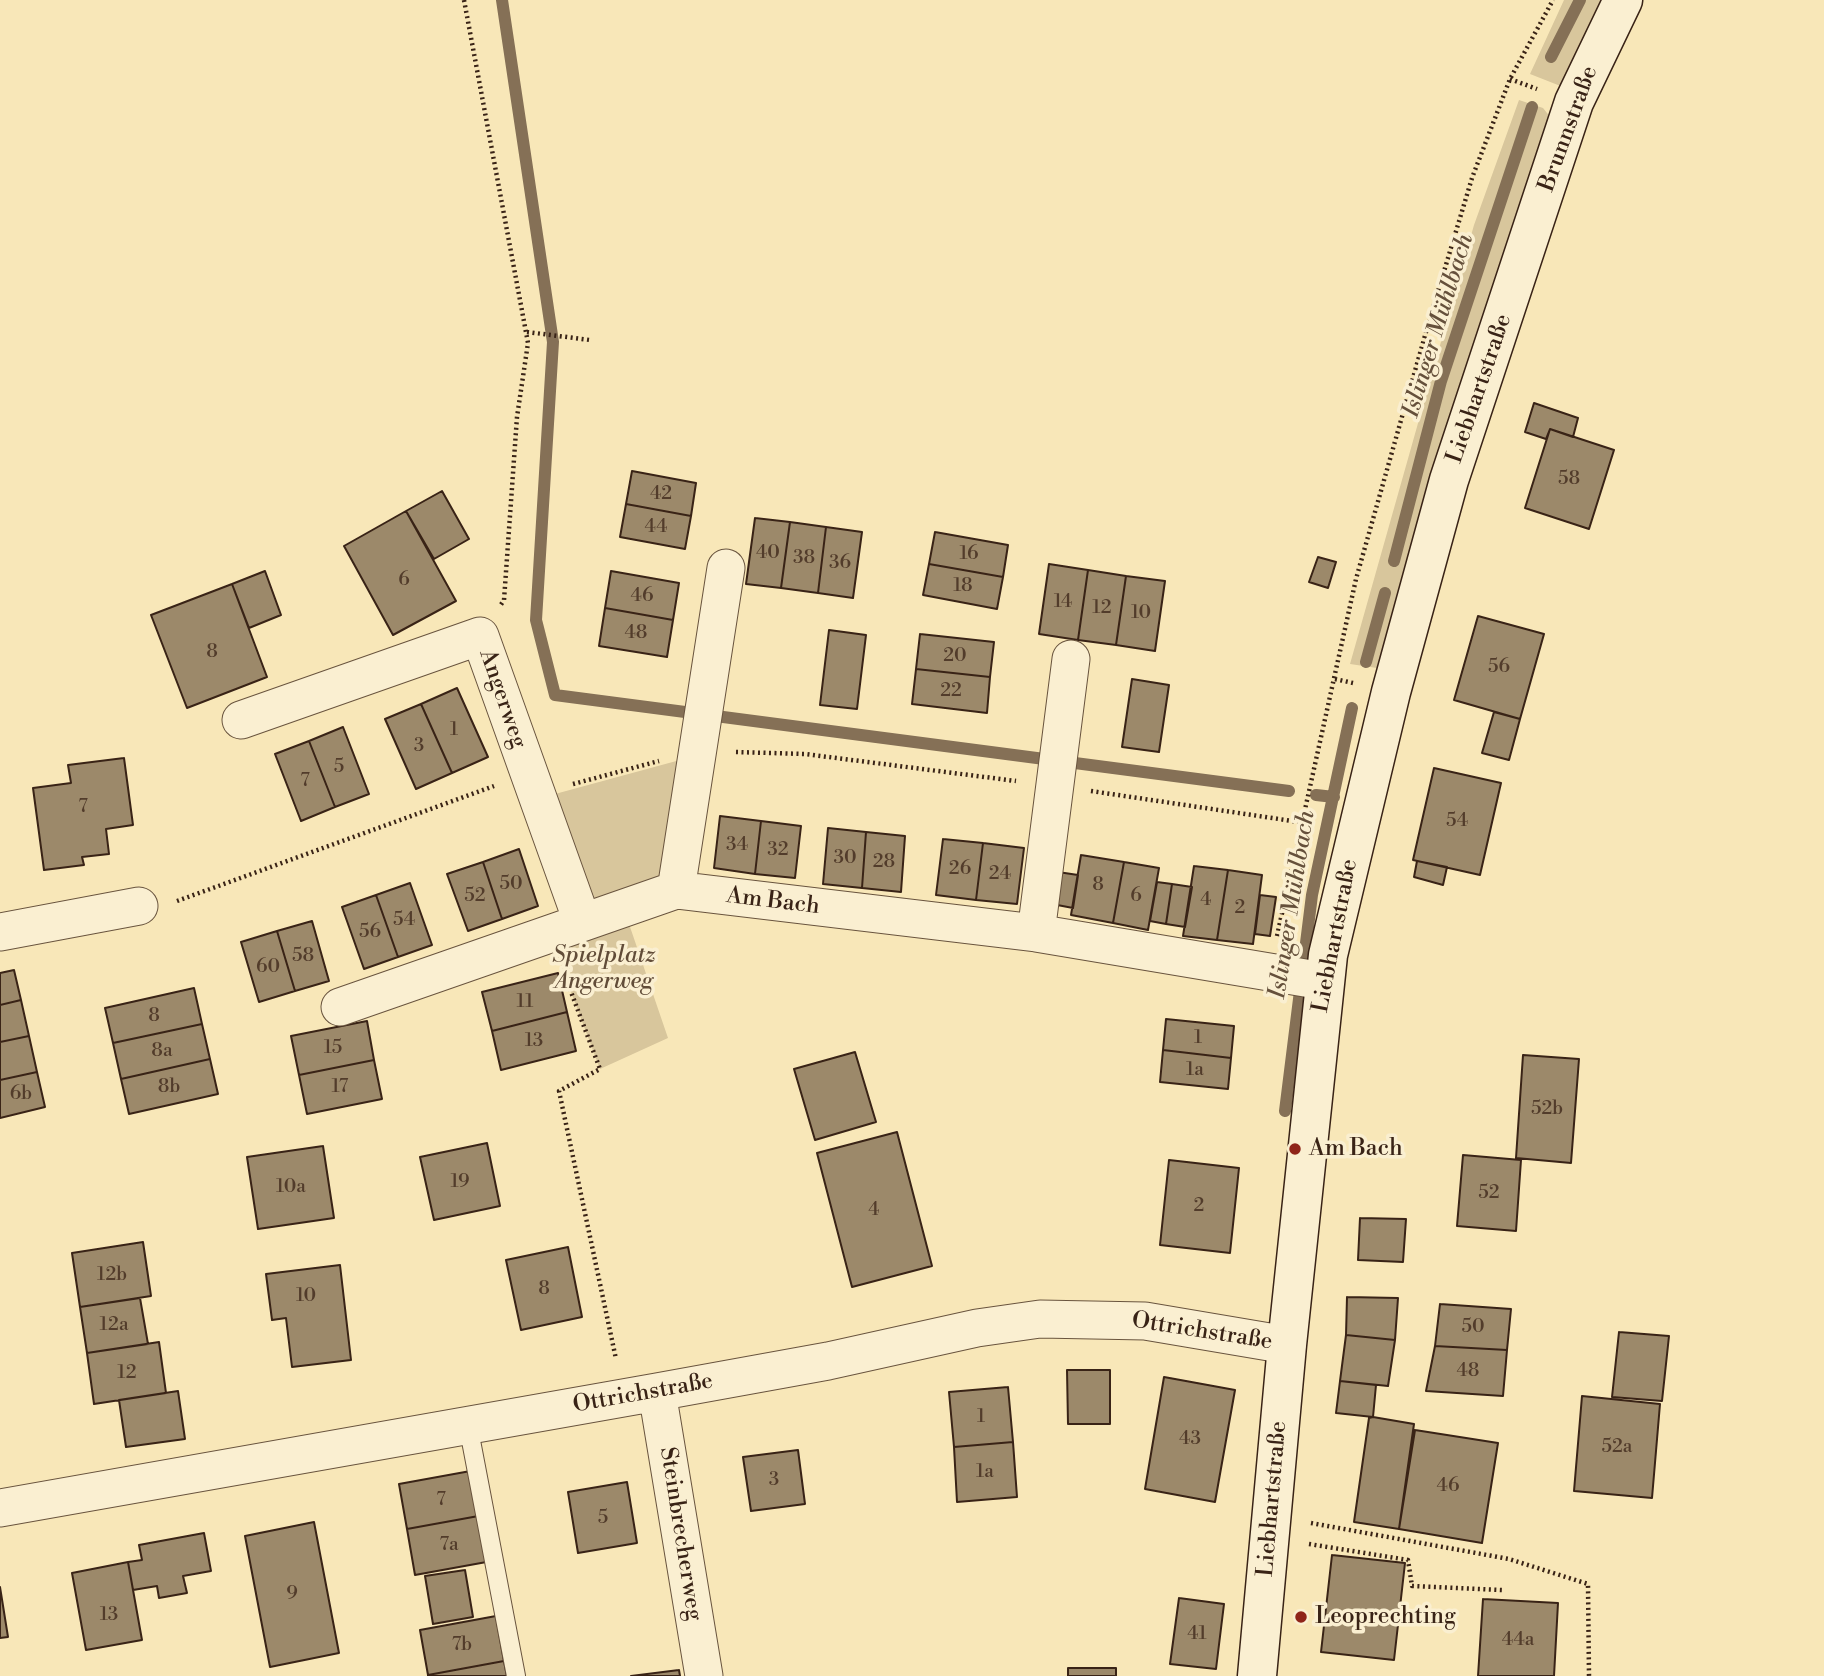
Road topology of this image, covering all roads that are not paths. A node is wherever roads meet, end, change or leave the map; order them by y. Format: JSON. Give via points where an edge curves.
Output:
{"nodes":[{"id":1,"x":1623,"y":0,"type":"edge"},
{"id":2,"x":1524,"y":261,"type":"joint"},
{"id":3,"x":726,"y":568,"type":"dead end"},
{"id":4,"x":1071,"y":659,"type":"dead end"},
{"id":5,"x":241,"y":720,"type":"dead end"},
{"id":6,"x":676,"y":890,"type":"junction"},
{"id":7,"x":139,"y":906,"type":"road end"},
{"id":8,"x":568,"y":926,"type":"junction"},
{"id":9,"x":0,"y":932,"type":"edge"},
{"id":10,"x":1036,"y":933,"type":"junction"},
{"id":11,"x":1297,"y":975,"type":"junction"},
{"id":12,"x":340,"y":1007,"type":"dead end"},
{"id":13,"x":1287,"y":1345,"type":"junction"},
{"id":14,"x":657,"y":1392,"type":"junction"},
{"id":15,"x":468,"y":1425,"type":"junction"},
{"id":16,"x":0,"y":1508,"type":"edge"},
{"id":17,"x":516,"y":1676,"type":"edge"},
{"id":18,"x":704,"y":1676,"type":"edge"},
{"id":19,"x":1257,"y":1676,"type":"edge"}],
"edges":[{"from":1,"to":2,"type":"street","name":"Brunnstraße","via":[[1574,102]]},
{"from":2,"to":11,"type":"street","name":"Liebhartstraße","via":[[1449,480],[1391,692]]},
{"from":3,"to":6,"type":"street"},
{"from":4,"to":10,"type":"street"},
{"from":5,"to":8,"type":"street","name":"Angerweg","via":[[480,636],[532,784]]},
{"from":6,"to":8,"type":"street","name":"Am Bach"},
{"from":6,"to":10,"type":"street","name":"Am Bach"},
{"from":7,"to":9,"type":"street"},
{"from":8,"to":12,"type":"street","name":"Am Bach"},
{"from":10,"to":11,"type":"street","name":"Am Bach"},
{"from":11,"to":13,"type":"street","name":"Liebhartstraße"},
{"from":13,"to":14,"type":"street","name":"Ottrichstraße","via":[[1145,1321],[1040,1319]]},
{"from":13,"to":19,"type":"street","name":"Liebhartstraße"},
{"from":14,"to":15,"type":"street","name":"Ottrichstraße"},
{"from":14,"to":18,"type":"street","name":"Steinbrecherweg"},
{"from":15,"to":16,"type":"street","name":"Ottrichstraße"},
{"from":15,"to":17,"type":"lane"}]}
